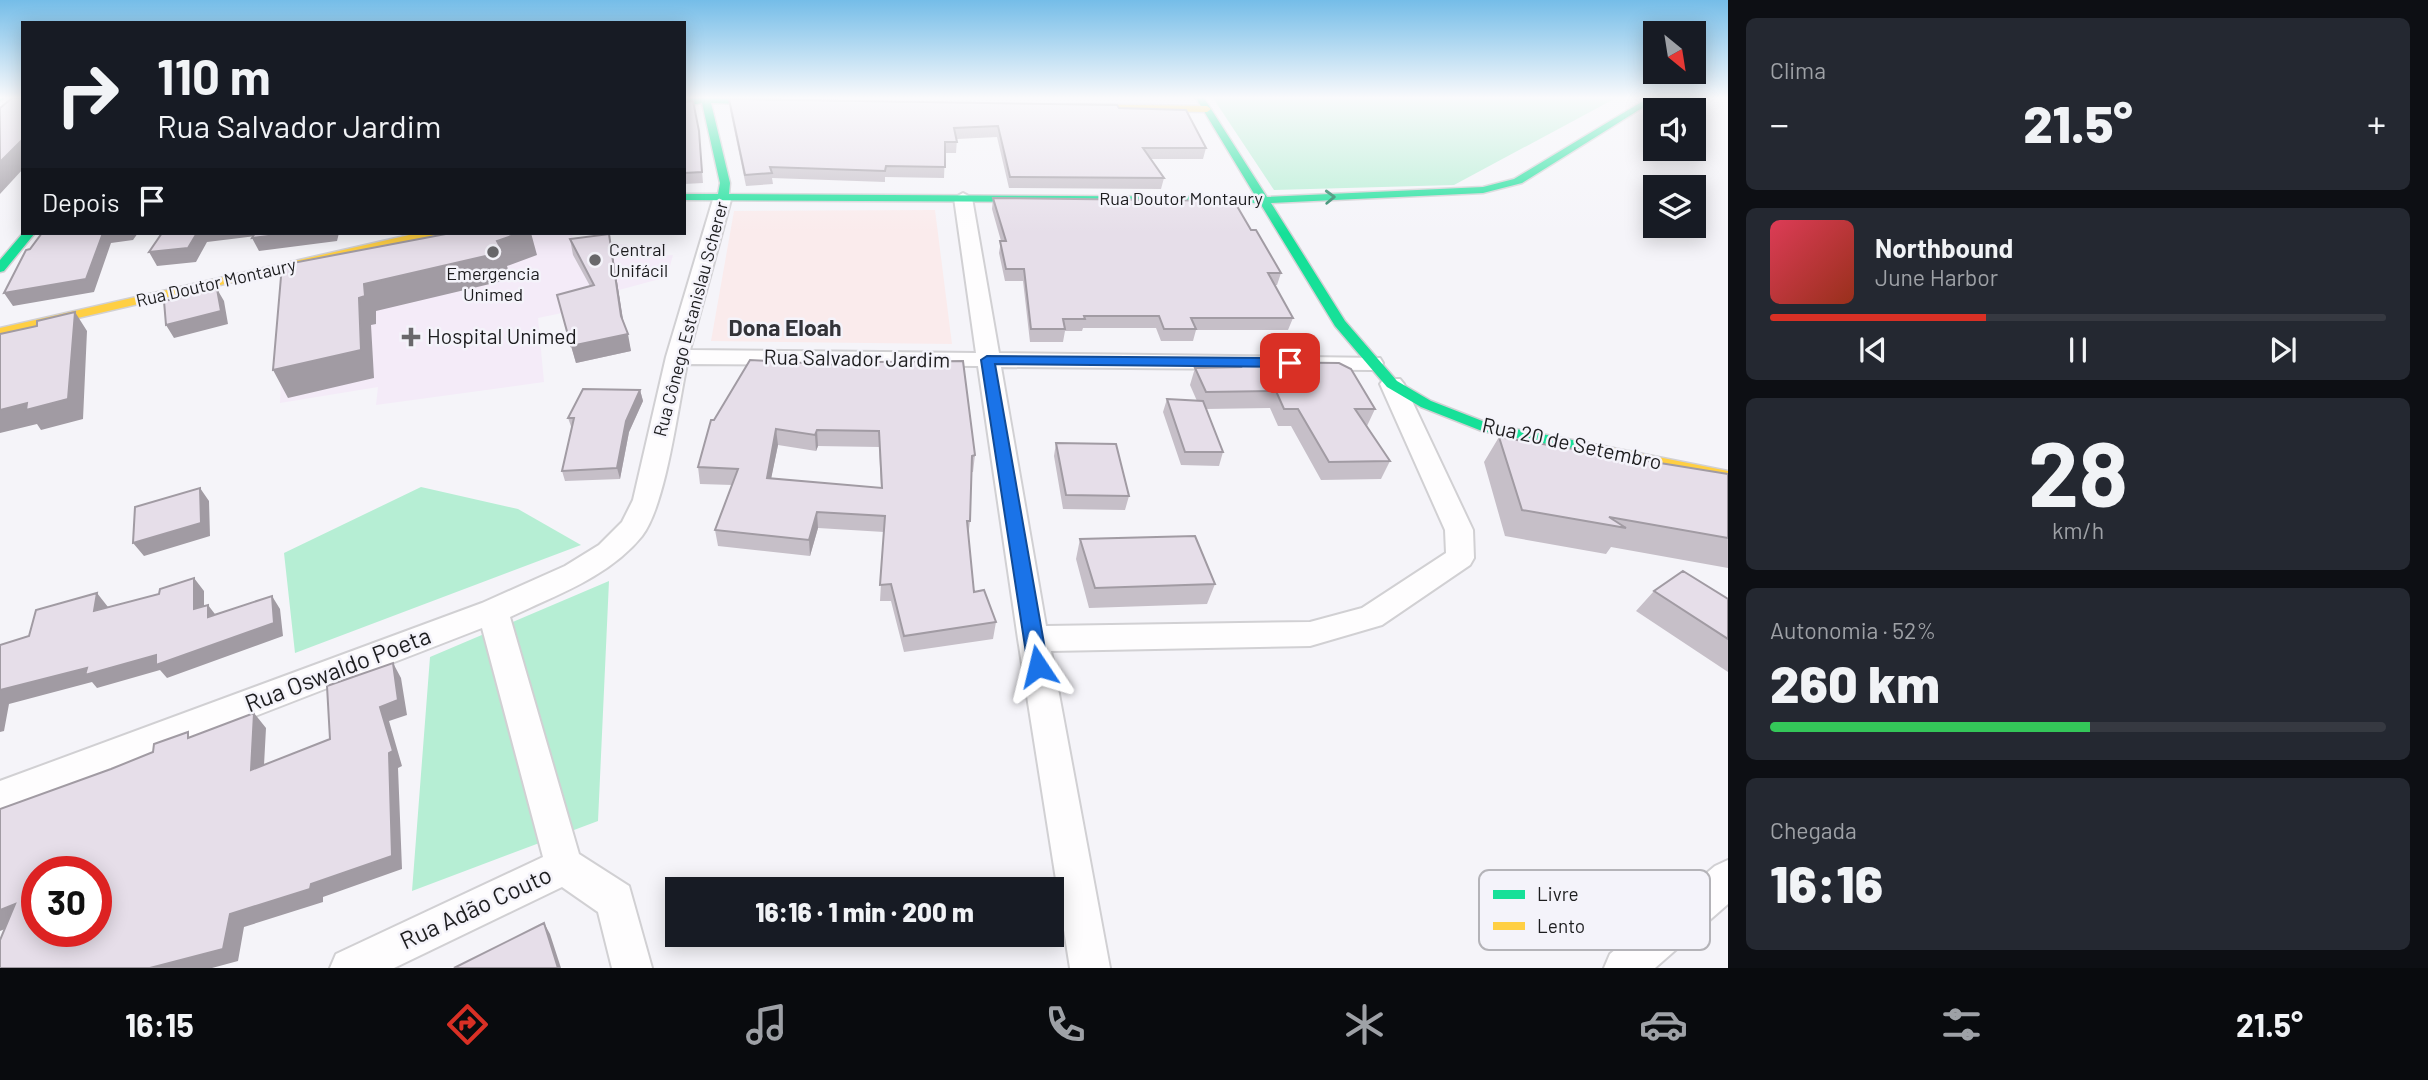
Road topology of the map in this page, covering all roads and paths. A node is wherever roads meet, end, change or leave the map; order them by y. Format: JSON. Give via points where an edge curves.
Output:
{"nodes":[{"id":1,"x":716,"y":143,"type":"edge"},
{"id":2,"x":1227,"y":143,"type":"edge"},
{"id":3,"x":1580,"y":143,"type":"edge"},
{"id":4,"x":723,"y":196,"type":"junction"},
{"id":5,"x":686,"y":197,"type":"edge"},
{"id":6,"x":963,"y":198,"type":"junction"},
{"id":7,"x":1262,"y":200,"type":"junction"},
{"id":8,"x":27,"y":235,"type":"edge"},
{"id":9,"x":423,"y":235,"type":"edge"},
{"id":10,"x":0,"y":268,"type":"edge"},
{"id":11,"x":0,"y":332,"type":"edge"},
{"id":12,"x":677,"y":357,"type":"junction"},
{"id":13,"x":987,"y":360,"type":"junction"},
{"id":14,"x":1382,"y":374,"type":"junction"},
{"id":15,"x":1728,"y":476,"type":"edge"},
{"id":16,"x":646,"y":500,"type":"joint"},
{"id":17,"x":493,"y":611,"type":"junction"},
{"id":18,"x":1033,"y":639,"type":"junction"},
{"id":19,"x":0,"y":798,"type":"edge"},
{"id":20,"x":564,"y":866,"type":"junction"},
{"id":21,"x":1728,"y":879,"type":"edge"},
{"id":22,"x":1710,"y":894,"type":"edge"},
{"id":23,"x":1645,"y":950,"type":"edge"},
{"id":24,"x":350,"y":968,"type":"edge"},
{"id":25,"x":632,"y":968,"type":"edge"},
{"id":26,"x":1090,"y":968,"type":"edge"},
{"id":27,"x":1624,"y":968,"type":"edge"}],
"edges":[{"from":1,"to":4,"type":"main road","name":"Rua Cônego Estanislau Scherer","via":[[725,183]]},
{"from":2,"to":7,"type":"main road","name":"Rua 20 de Setembro"},
{"from":7,"to":3,"type":"main road","name":"Rua Doutor Montaury","one_way":true,"via":[[1483,190],[1518,181]]},
{"from":4,"to":5,"type":"main road","name":"Rua Doutor Montaury"},
{"from":4,"to":6,"type":"main road","name":"Rua Doutor Montaury"},
{"from":4,"to":12,"type":"street","name":"Rua Cônego Estanislau Scherer"},
{"from":6,"to":7,"type":"main road","name":"Rua Doutor Montaury"},
{"from":6,"to":13,"type":"street"},
{"from":7,"to":14,"type":"main road","name":"Rua 20 de Setembro","via":[[1340,323]]},
{"from":8,"to":10,"type":"main road"},
{"from":9,"to":11,"type":"main road","name":"Rua Doutor Montaury"},
{"from":12,"to":13,"type":"street","name":"Rua Salvador Jardim"},
{"from":12,"to":16,"type":"street","name":"Rua Cônego Estanislau Scherer"},
{"from":13,"to":14,"type":"street","name":"Rua Salvador Jardim"},
{"from":13,"to":18,"type":"street"},
{"from":14,"to":15,"type":"main road","name":"Rua 20 de Setembro","via":[[1426,404],[1487,428]]},
{"from":14,"to":18,"type":"street","via":[[1459,530],[1460,558],[1371,617],[1310,634]]},
{"from":16,"to":17,"type":"street","name":"Rua Oswaldo Poeta","via":[[633,528],[609,552],[575,574]]},
{"from":17,"to":19,"type":"street","name":"Rua Oswaldo Poeta"},
{"from":17,"to":20,"type":"street"},
{"from":18,"to":26,"type":"street"},
{"from":20,"to":24,"type":"street","name":"Rua Adão Couto"},
{"from":20,"to":25,"type":"street","via":[[615,900]]},
{"from":21,"to":22,"type":"street"},
{"from":23,"to":27,"type":"street"}]}
